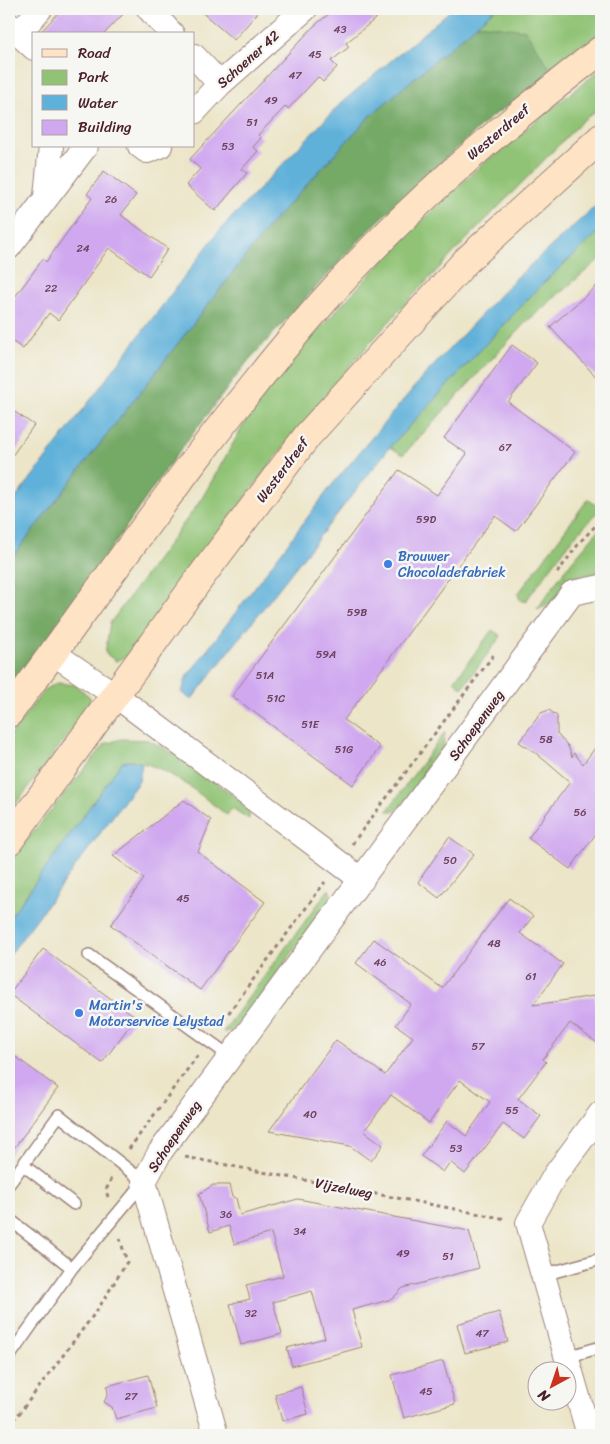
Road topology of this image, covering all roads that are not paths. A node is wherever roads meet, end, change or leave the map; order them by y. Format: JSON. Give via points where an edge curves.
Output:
{"nodes":[{"id":1,"x":40,"y":9,"type":"edge"},
{"id":2,"x":149,"y":9,"type":"edge"},
{"id":3,"x":305,"y":9,"type":"edge"},
{"id":4,"x":170,"y":32,"type":"edge"},
{"id":5,"x":20,"y":35,"type":"edge"},
{"id":6,"x":601,"y":50,"type":"edge"},
{"id":7,"x":195,"y":57,"type":"edge"},
{"id":8,"x":220,"y":84,"type":"junction"},
{"id":9,"x":195,"y":111,"type":"edge"},
{"id":10,"x":601,"y":138,"type":"edge"},
{"id":11,"x":51,"y":148,"type":"edge"},
{"id":12,"x":84,"y":148,"type":"edge"},
{"id":13,"x":143,"y":148,"type":"edge"},
{"id":14,"x":155,"y":148,"type":"edge"},
{"id":15,"x":46,"y":196,"type":"junction"},
{"id":16,"x":9,"y":247,"type":"edge"},
{"id":17,"x":601,"y":587,"type":"edge"},
{"id":18,"x":54,"y":653,"type":"junction"},
{"id":19,"x":116,"y":695,"type":"junction"},
{"id":20,"x":9,"y":713,"type":"edge"},
{"id":21,"x":9,"y":841,"type":"edge"},
{"id":22,"x":362,"y":880,"type":"junction"},
{"id":23,"x":89,"y":955,"type":"dead end"},
{"id":24,"x":231,"y":1057,"type":"junction"},
{"id":25,"x":601,"y":1113,"type":"edge"},
{"id":26,"x":23,"y":1165,"type":"junction"},
{"id":27,"x":144,"y":1182,"type":"junction"},
{"id":28,"x":9,"y":1184,"type":"edge"},
{"id":29,"x":74,"y":1204,"type":"dead end"},
{"id":30,"x":9,"y":1219,"type":"edge"},
{"id":31,"x":601,"y":1259,"type":"edge"},
{"id":32,"x":72,"y":1268,"type":"junction"},
{"id":33,"x":543,"y":1274,"type":"junction"},
{"id":34,"x":601,"y":1347,"type":"edge"},
{"id":35,"x":9,"y":1357,"type":"edge"},
{"id":36,"x":567,"y":1357,"type":"junction"},
{"id":37,"x":216,"y":1435,"type":"edge"},
{"id":38,"x":589,"y":1435,"type":"edge"}],
"edges":[{"from":1,"to":5,"type":"street"},
{"from":2,"to":4,"type":"street"},
{"from":3,"to":8,"type":"street","name":"Schoener 42"},
{"from":6,"to":18,"type":"main road","name":"Westerdreef","via":[[516,116],[431,190],[323,302],[241,400]]},
{"from":7,"to":8,"type":"street"},
{"from":8,"to":9,"type":"street","name":"Schoener 42"},
{"from":10,"to":19,"type":"main road","name":"Westerdreef","via":[[466,261],[308,435]]},
{"from":11,"to":15,"type":"street"},
{"from":12,"to":15,"type":"street"},
{"from":13,"to":14,"type":"street","via":[[147,151]]},
{"from":15,"to":16,"type":"street"},
{"from":17,"to":22,"type":"street","name":"Schoepenweg","via":[[572,593]]},
{"from":18,"to":19,"type":"street"},
{"from":18,"to":20,"type":"main road","name":"Westerdreef"},
{"from":19,"to":21,"type":"main road","name":"Westerdreef"},
{"from":19,"to":22,"type":"street"},
{"from":22,"to":24,"type":"street","name":"Schoepenweg"},
{"from":23,"to":24,"type":"lane"},
{"from":24,"to":27,"type":"street","name":"Schoepenweg","via":[[160,1152]]},
{"from":25,"to":33,"type":"street","via":[[555,1175],[528,1223]]},
{"from":26,"to":27,"type":"lane","via":[[59,1116]]},
{"from":26,"to":28,"type":"lane"},
{"from":26,"to":29,"type":"lane"},
{"from":27,"to":32,"type":"lane"},
{"from":27,"to":37,"type":"street","name":"Schoepenweg"},
{"from":30,"to":32,"type":"lane"},
{"from":31,"to":33,"type":"lane"},
{"from":32,"to":35,"type":"lane"},
{"from":33,"to":36,"type":"street"},
{"from":34,"to":36,"type":"lane"},
{"from":36,"to":38,"type":"street"}]}
